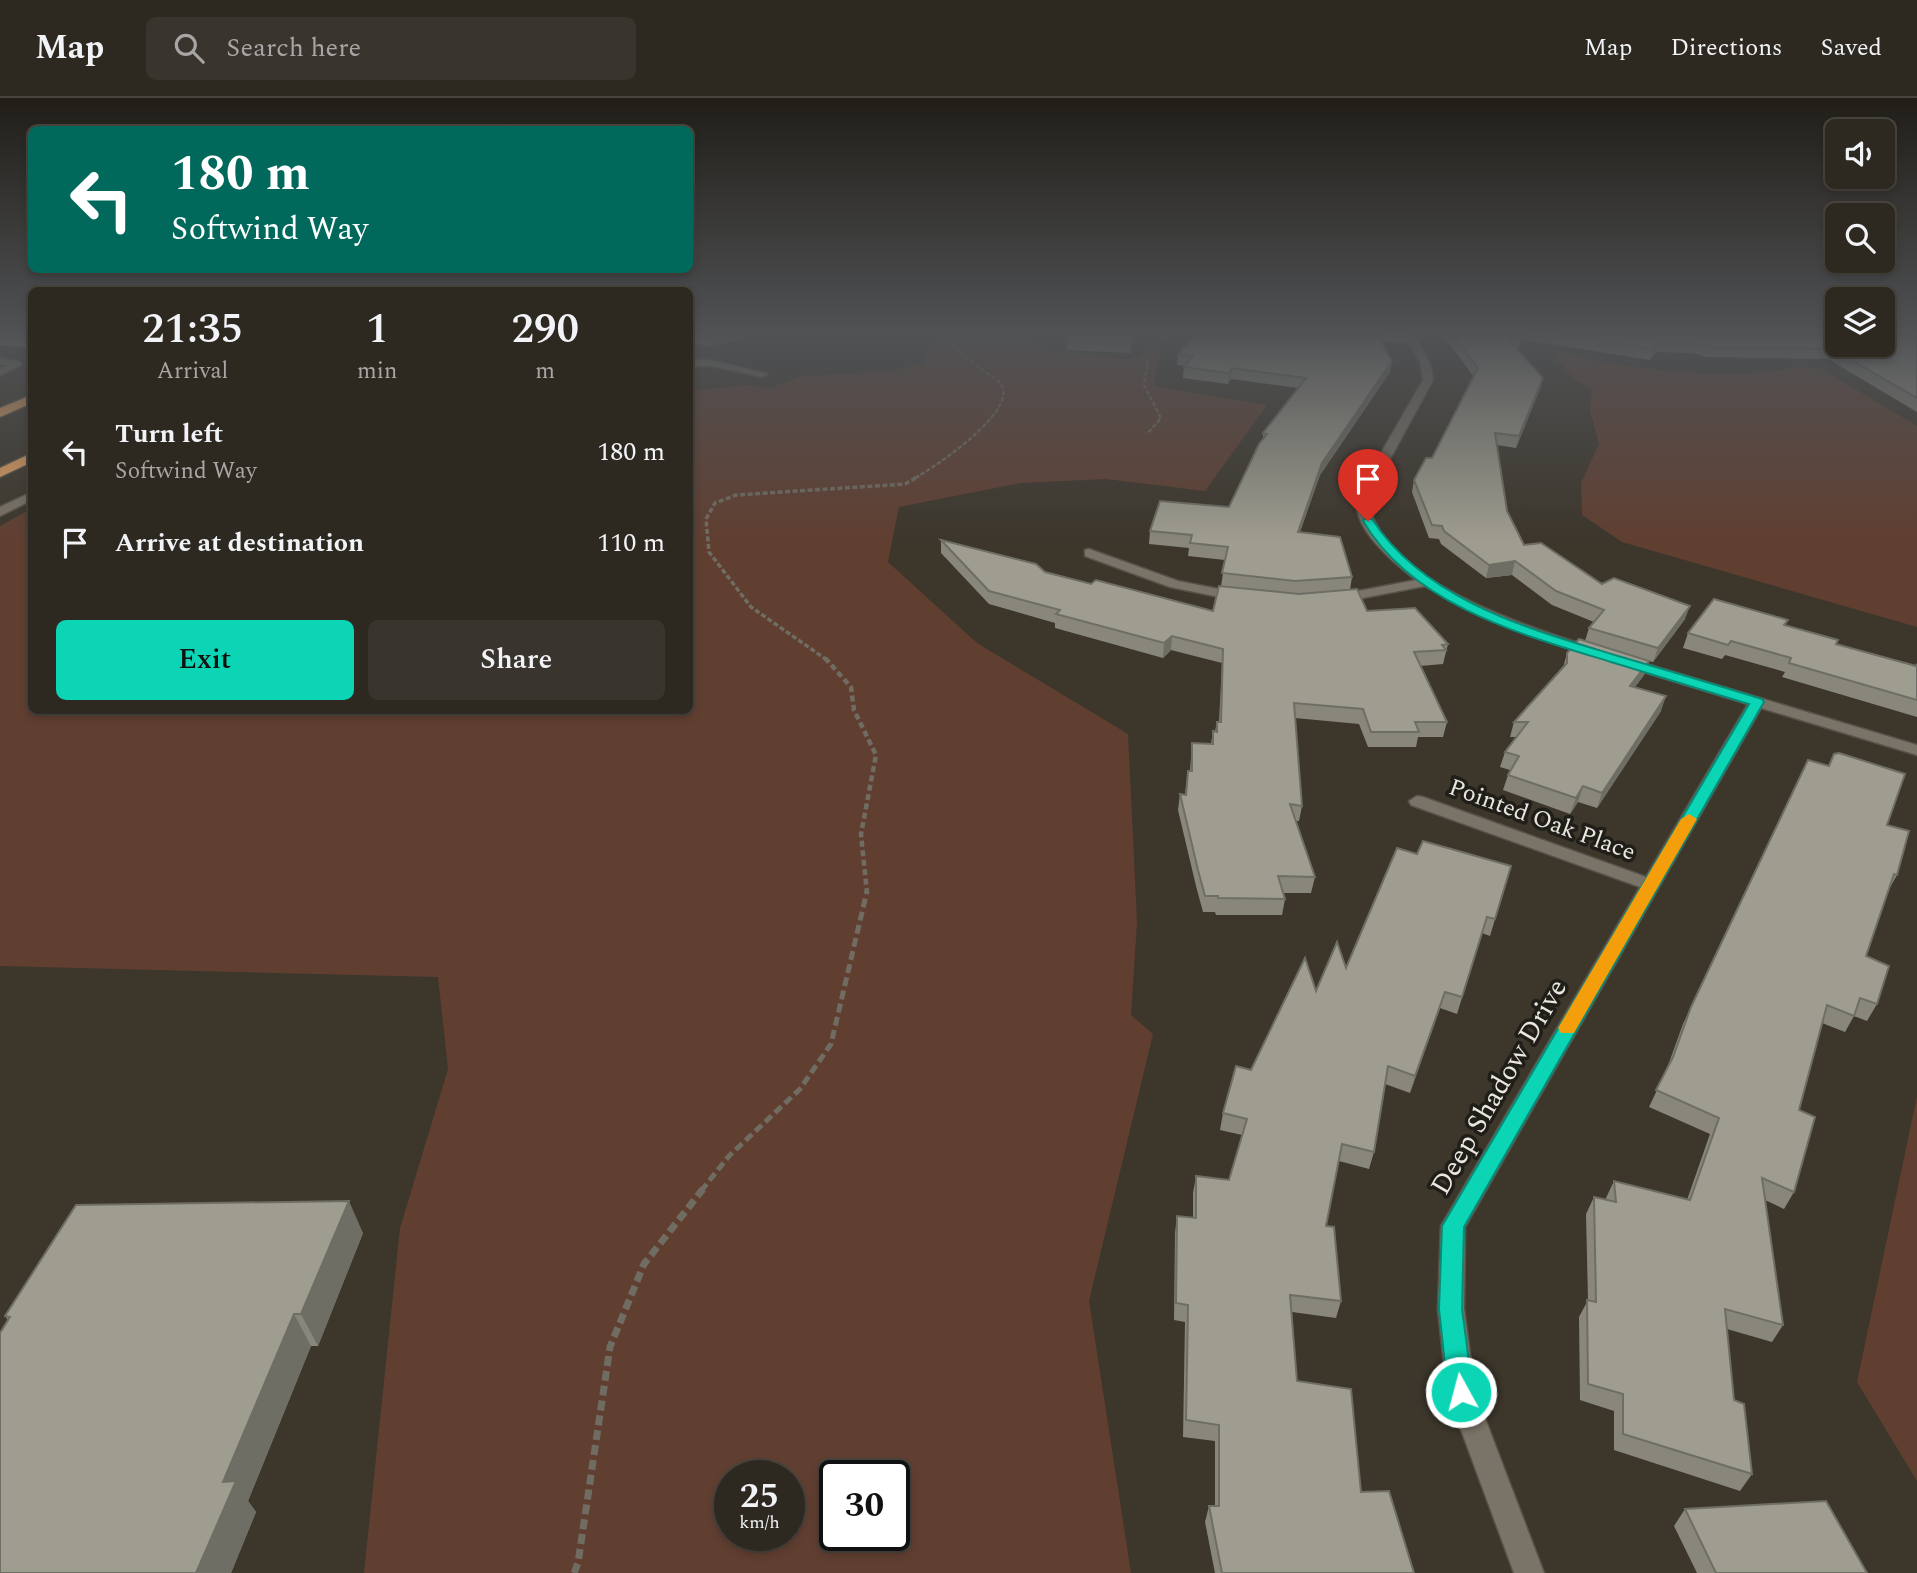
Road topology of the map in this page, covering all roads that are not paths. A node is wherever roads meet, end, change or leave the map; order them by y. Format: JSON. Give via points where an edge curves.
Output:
{"nodes":[{"id":1,"x":20,"y":404,"type":"edge"},
{"id":2,"x":1415,"y":404,"type":"edge"},
{"id":3,"x":0,"y":413,"type":"edge"},
{"id":4,"x":28,"y":444,"type":"edge"},
{"id":5,"x":0,"y":457,"type":"edge"},
{"id":6,"x":28,"y":459,"type":"edge"},
{"id":7,"x":0,"y":473,"type":"edge"},
{"id":8,"x":28,"y":497,"type":"edge"},
{"id":9,"x":0,"y":512,"type":"edge"},
{"id":10,"x":1089,"y":553,"type":"dead end"},
{"id":11,"x":1426,"y":582,"type":"junction"},
{"id":12,"x":1248,"y":598,"type":"edge"},
{"id":13,"x":1325,"y":600,"type":"edge"},
{"id":14,"x":1757,"y":702,"type":"junction"},
{"id":15,"x":1917,"y":750,"type":"edge"},
{"id":16,"x":1417,"y":802,"type":"dead end"},
{"id":17,"x":1651,"y":885,"type":"junction"},
{"id":18,"x":1530,"y":1573,"type":"edge"}],
"edges":[{"from":1,"to":3,"type":"highway"},
{"from":2,"to":11,"type":"street","via":[[1362,504],[1380,541]]},
{"from":4,"to":5,"type":"highway"},
{"from":6,"to":7,"type":"highway"},
{"from":8,"to":9,"type":"street"},
{"from":10,"to":12,"type":"street","via":[[1175,584]]},
{"from":11,"to":13,"type":"street"},
{"from":11,"to":14,"type":"street","via":[[1541,636]]},
{"from":14,"to":15,"type":"street"},
{"from":14,"to":17,"type":"street","name":"Deep Shadow Drive"},
{"from":16,"to":17,"type":"street","name":"Pointed Oak Place"},
{"from":17,"to":18,"type":"street","name":"Deep Shadow Drive","via":[[1453,1226],[1451,1309],[1461,1392]]}]}
